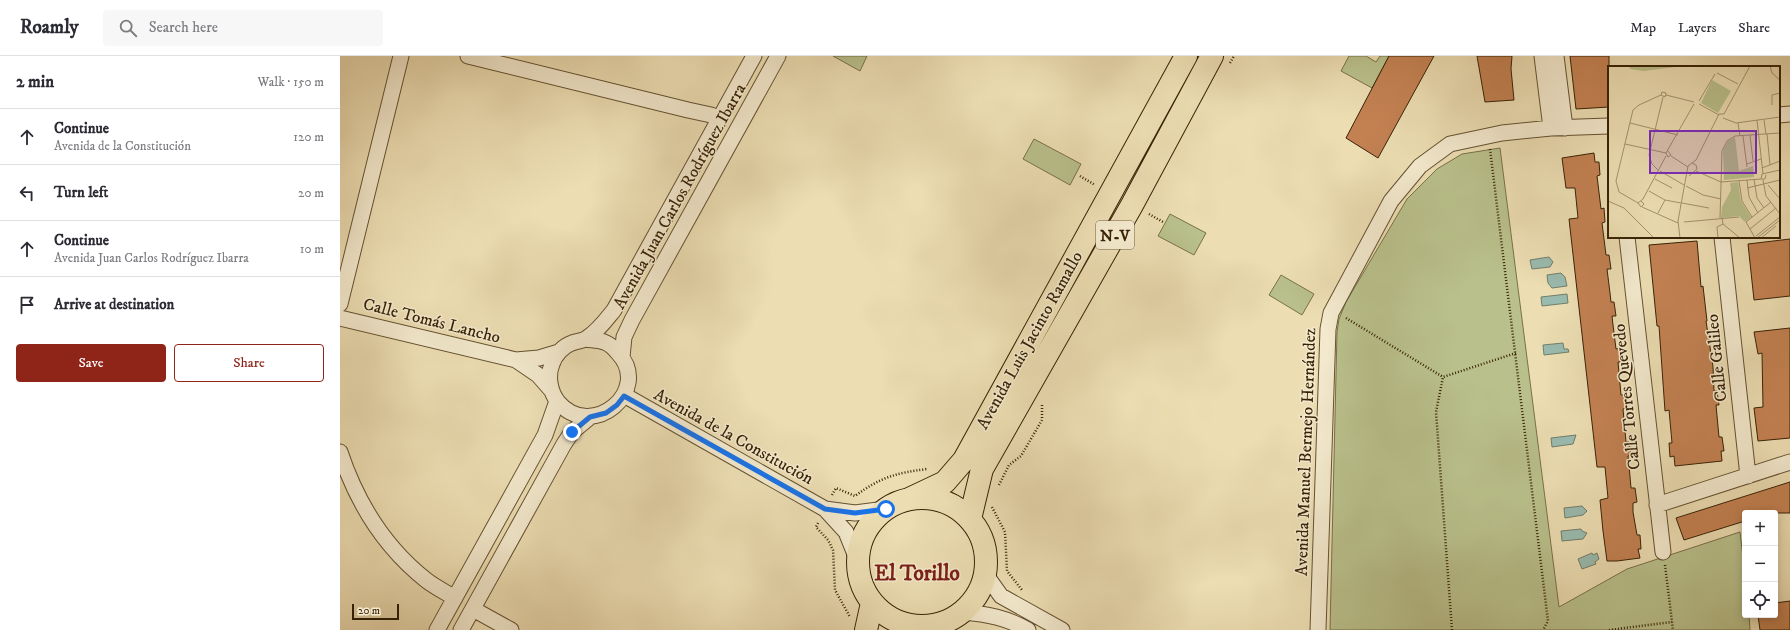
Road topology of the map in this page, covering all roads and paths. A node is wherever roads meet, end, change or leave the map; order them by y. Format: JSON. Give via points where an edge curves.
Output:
{"nodes":[{"id":1,"x":401,"y":56,"type":"edge"},
{"id":2,"x":468,"y":56,"type":"edge"},
{"id":3,"x":754,"y":56,"type":"edge"},
{"id":4,"x":778,"y":56,"type":"edge"},
{"id":5,"x":1186,"y":56,"type":"edge"},
{"id":6,"x":1234,"y":56,"type":"edge"},
{"id":7,"x":1542,"y":56,"type":"edge"},
{"id":8,"x":1556,"y":56,"type":"edge"},
{"id":9,"x":1219,"y":63,"type":"edge"},
{"id":10,"x":1790,"y":114,"type":"edge"},
{"id":11,"x":1780,"y":115,"type":"edge"},
{"id":12,"x":719,"y":120,"type":"junction"},
{"id":13,"x":1608,"y":126,"type":"edge"},
{"id":14,"x":1558,"y":128,"type":"junction"},
{"id":15,"x":1488,"y":136,"type":"junction"},
{"id":16,"x":1151,"y":206,"type":"dead end"},
{"id":17,"x":1147,"y":213,"type":"dead end"},
{"id":18,"x":1627,"y":238,"type":"edge"},
{"id":19,"x":1722,"y":238,"type":"edge"},
{"id":20,"x":340,"y":304,"type":"edge"},
{"id":21,"x":1332,"y":313,"type":"junction"},
{"id":22,"x":340,"y":318,"type":"edge"},
{"id":23,"x":586,"y":339,"type":"junction"},
{"id":24,"x":559,"y":352,"type":"junction"},
{"id":25,"x":1516,"y":353,"type":"junction"},
{"id":26,"x":622,"y":357,"type":"junction"},
{"id":27,"x":516,"y":360,"type":"junction"},
{"id":28,"x":1442,"y":377,"type":"junction"},
{"id":29,"x":554,"y":396,"type":"junction"},
{"id":30,"x":624,"y":396,"type":"junction"},
{"id":31,"x":1045,"y":399,"type":"dead end"},
{"id":32,"x":590,"y":417,"type":"junction"},
{"id":33,"x":340,"y":452,"type":"edge"},
{"id":34,"x":1790,"y":462,"type":"edge"},
{"id":35,"x":934,"y":466,"type":"dead end"},
{"id":36,"x":1748,"y":476,"type":"junction"},
{"id":37,"x":996,"y":490,"type":"dead end"},
{"id":38,"x":909,"y":499,"type":"junction"},
{"id":39,"x":990,"y":502,"type":"dead end"},
{"id":40,"x":1657,"y":505,"type":"junction"},
{"id":41,"x":825,"y":509,"type":"junction"},
{"id":42,"x":886,"y":509,"type":"junction"},
{"id":43,"x":970,"y":519,"type":"junction"},
{"id":44,"x":1663,"y":552,"type":"joint"},
{"id":45,"x":857,"y":559,"type":"junction"},
{"id":46,"x":986,"y":575,"type":"junction"},
{"id":47,"x":455,"y":598,"type":"junction"},
{"id":48,"x":872,"y":604,"type":"junction"},
{"id":49,"x":473,"y":609,"type":"junction"},
{"id":50,"x":1025,"y":609,"type":"junction"},
{"id":51,"x":963,"y":612,"type":"junction"},
{"id":52,"x":1672,"y":622,"type":"junction"},
{"id":53,"x":859,"y":625,"type":"edge"},
{"id":54,"x":918,"y":628,"type":"edge"},
{"id":55,"x":437,"y":630,"type":"edge"},
{"id":56,"x":461,"y":630,"type":"edge"},
{"id":57,"x":511,"y":630,"type":"edge"},
{"id":58,"x":1028,"y":630,"type":"edge"},
{"id":59,"x":1062,"y":630,"type":"edge"},
{"id":60,"x":1318,"y":630,"type":"edge"},
{"id":61,"x":1452,"y":630,"type":"edge"},
{"id":62,"x":1543,"y":630,"type":"edge"},
{"id":63,"x":1609,"y":630,"type":"edge"},
{"id":64,"x":1673,"y":630,"type":"edge"}],
"edges":[{"from":1,"to":20,"type":"street"},
{"from":2,"to":12,"type":"street","via":[[703,113]]},
{"from":3,"to":12,"type":"street","name":"Avenida Juan Carlos Rodríguez Ibarra"},
{"from":4,"to":26,"type":"street","name":"Avenida Juan Carlos Rodríguez Ibarra","via":[[629,325],[624,337]]},
{"from":5,"to":38,"type":"main road","name":"Avenida Luis Jacinto Ramallo","via":[[964,460],[945,482]]},
{"from":6,"to":9,"type":"path"},
{"from":7,"to":14,"type":"street"},
{"from":8,"to":14,"type":"street"},
{"from":9,"to":43,"type":"main road","name":"Avenida Luis Jacinto Ramallo","number":"N-V","via":[[1166,143],[982,469]]},
{"from":10,"to":11,"type":"street"},
{"from":12,"to":23,"type":"street","name":"Avenida Juan Carlos Rodríguez Ibarra","via":[[614,310]]},
{"from":13,"to":14,"type":"street","name":"Avenida Manuel Bermejo Hernández"},
{"from":14,"to":15,"type":"street","name":"Avenida Manuel Bermejo Hernández"},
{"from":15,"to":21,"type":"street","name":"Avenida Manuel Bermejo Hernández","via":[[1450,144],[1420,166],[1391,201]]},
{"from":15,"to":25,"type":"path"},
{"from":16,"to":17,"type":"path"},
{"from":18,"to":40,"type":"street","name":"Calle Torres Quevedo"},
{"from":19,"to":36,"type":"street","name":"Calle Galileo"},
{"from":21,"to":28,"type":"path","via":[[1351,320]]},
{"from":21,"to":60,"type":"street","name":"Avenida Manuel Bermejo Hernández","via":[[1328,329]]},
{"from":22,"to":27,"type":"street","name":"Calle Tomás Lancho"},
{"from":23,"to":24,"type":"street","via":[[571,343]]},
{"from":23,"to":26,"type":"street","via":[[603,341]]},
{"from":24,"to":27,"type":"street","name":"Calle Tomás Lancho","via":[[539,358]]},
{"from":24,"to":29,"type":"street","via":[[552,364],[549,377]]},
{"from":25,"to":28,"type":"path"},
{"from":25,"to":62,"type":"path","via":[[1548,621]]},
{"from":26,"to":30,"type":"street","via":[[627,369],[628,382]]},
{"from":27,"to":29,"type":"street","name":"Calle Tomás Lancho","via":[[538,375]]},
{"from":28,"to":61,"type":"path","via":[[1436,412]]},
{"from":29,"to":32,"type":"street","via":[[564,408],[576,415]]},
{"from":29,"to":47,"type":"street","via":[[545,434]]},
{"from":30,"to":32,"type":"street","via":[[606,413]]},
{"from":30,"to":41,"type":"street","name":"Avenida de la Constitución"},
{"from":31,"to":37,"type":"path","via":[[1041,406],[1042,420],[1021,456],[1009,465]]},
{"from":32,"to":49,"type":"street","via":[[572,432],[564,444]]},
{"from":33,"to":47,"type":"street","via":[[350,481],[367,514],[394,550],[426,580]]},
{"from":34,"to":36,"type":"street"},
{"from":35,"to":41,"type":"path","via":[[882,478],[855,496],[836,488]]},
{"from":36,"to":40,"type":"street"},
{"from":38,"to":42,"type":"main road"},
{"from":38,"to":43,"type":"main road","via":[[932,499],[953,505]]},
{"from":39,"to":50,"type":"path","via":[[1004,532],[1007,571],[1030,603]]},
{"from":40,"to":44,"type":"street","name":"Calle Torres Quevedo"},
{"from":41,"to":42,"type":"street","name":"Avenida de la Constitución","via":[[855,513]]},
{"from":41,"to":45,"type":"street","name":"Avenida de la Constitución","via":[[846,532]]},
{"from":41,"to":53,"type":"path","via":[[816,527],[833,550],[836,590]]},
{"from":42,"to":45,"type":"main road","via":[[871,522],[861,541]]},
{"from":43,"to":46,"type":"main road","via":[[981,535],[987,554]]},
{"from":44,"to":52,"type":"path"},
{"from":45,"to":48,"type":"main road","via":[[860,583]]},
{"from":46,"to":50,"type":"street","via":[[1001,596]]},
{"from":46,"to":51,"type":"main road","via":[[982,589],[974,602]]},
{"from":47,"to":55,"type":"street"},
{"from":48,"to":53,"type":"main road"},
{"from":48,"to":54,"type":"main road","via":[[897,622]]},
{"from":49,"to":56,"type":"street"},
{"from":49,"to":57,"type":"street"},
{"from":50,"to":59,"type":"street"},
{"from":51,"to":54,"type":"main road","via":[[944,623]]},
{"from":51,"to":58,"type":"street","via":[[988,614]]},
{"from":52,"to":63,"type":"path"},
{"from":52,"to":64,"type":"path"}]}
